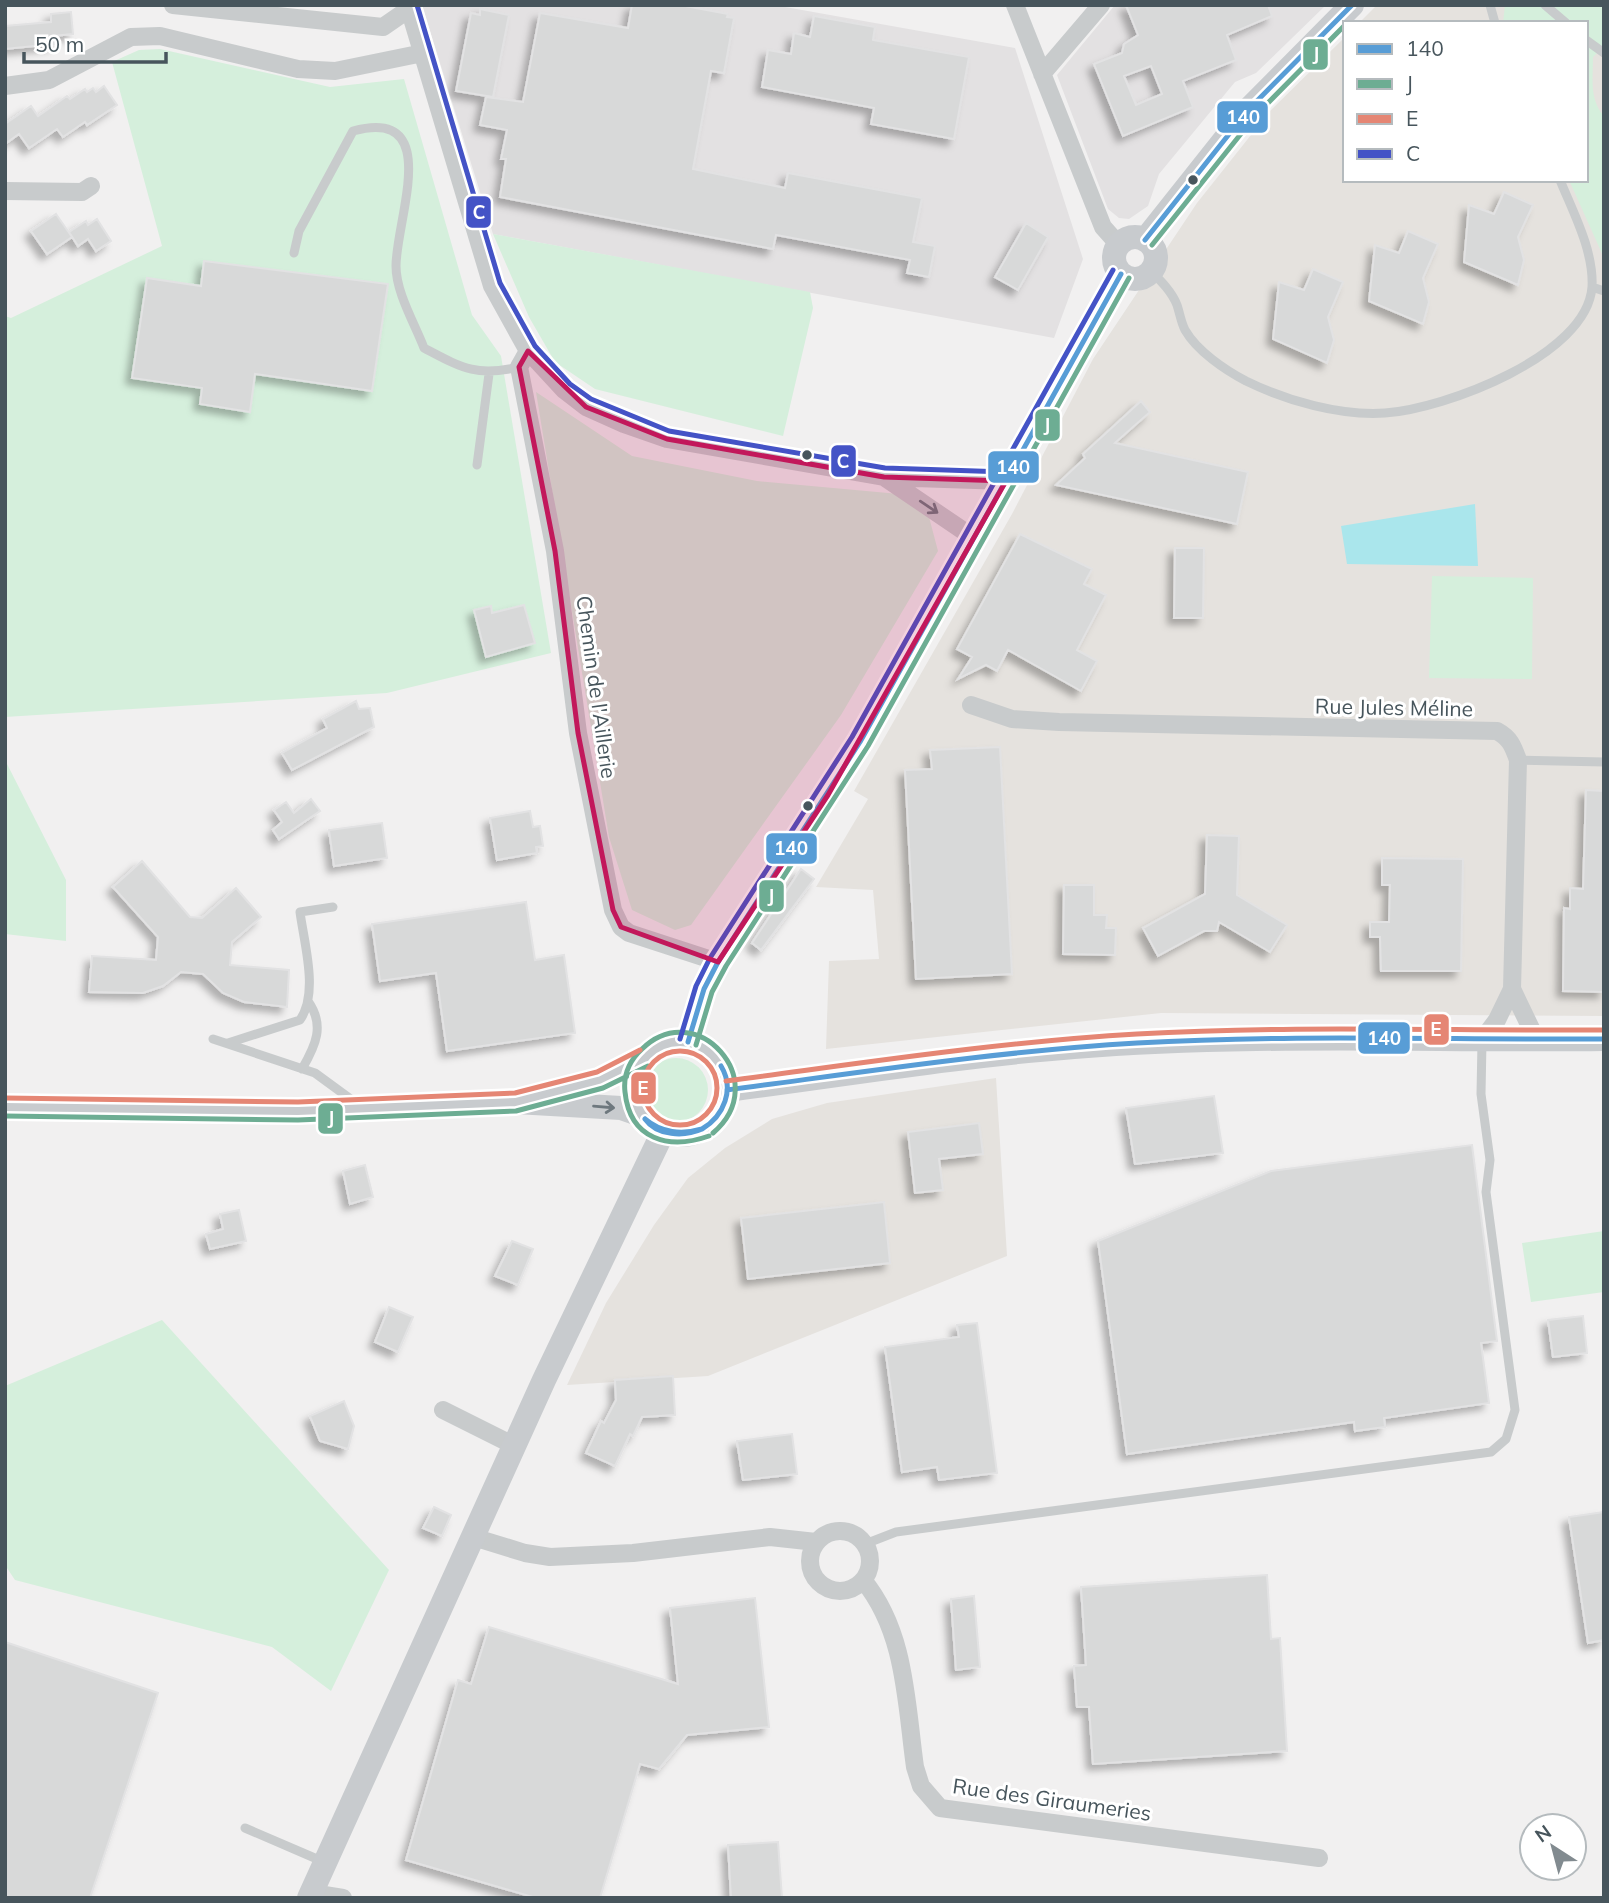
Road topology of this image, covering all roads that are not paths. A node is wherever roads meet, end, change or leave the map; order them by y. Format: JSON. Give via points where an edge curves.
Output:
{"nodes":[{"id":1,"x":173,"y":5,"type":"edge"},
{"id":2,"x":1015,"y":5,"type":"edge"},
{"id":3,"x":1101,"y":5,"type":"edge"},
{"id":4,"x":1352,"y":5,"type":"edge"},
{"id":5,"x":1545,"y":5,"type":"edge"},
{"id":6,"x":409,"y":7,"type":"edge"},
{"id":7,"x":1564,"y":21,"type":"edge"},
{"id":8,"x":1588,"y":41,"type":"edge"},
{"id":9,"x":423,"y":53,"type":"junction"},
{"id":10,"x":1604,"y":53,"type":"edge"},
{"id":11,"x":1042,"y":74,"type":"junction"},
{"id":12,"x":5,"y":86,"type":"edge"},
{"id":13,"x":1561,"y":182,"type":"edge"},
{"id":14,"x":91,"y":186,"type":"dead end"},
{"id":15,"x":5,"y":191,"type":"edge"},
{"id":16,"x":1145,"y":240,"type":"junction"},
{"id":17,"x":1119,"y":245,"type":"junction"},
{"id":18,"x":295,"y":253,"type":"dead end"},
{"id":19,"x":1152,"y":271,"type":"junction"},
{"id":20,"x":1121,"y":274,"type":"junction"},
{"id":21,"x":1592,"y":287,"type":"junction"},
{"id":22,"x":1604,"y":291,"type":"edge"},
{"id":23,"x":524,"y":359,"type":"junction"},
{"id":24,"x":489,"y":374,"type":"junction"},
{"id":25,"x":477,"y":465,"type":"dead end"},
{"id":26,"x":884,"y":477,"type":"junction"},
{"id":27,"x":1006,"y":481,"type":"junction"},
{"id":28,"x":974,"y":538,"type":"junction"},
{"id":29,"x":971,"y":705,"type":"dead end"},
{"id":30,"x":1518,"y":760,"type":"junction"},
{"id":31,"x":1604,"y":762,"type":"edge"},
{"id":32,"x":333,"y":907,"type":"dead end"},
{"id":33,"x":718,"y":962,"type":"junction"},
{"id":34,"x":1512,"y":989,"type":"junction"},
{"id":35,"x":308,"y":1001,"type":"junction"},
{"id":36,"x":1536,"y":1039,"type":"junction"},
{"id":37,"x":1604,"y":1039,"type":"edge"},
{"id":38,"x":213,"y":1040,"type":"dead end"},
{"id":39,"x":1482,"y":1040,"type":"junction"},
{"id":40,"x":688,"y":1041,"type":"junction"},
{"id":41,"x":228,"y":1043,"type":"junction"},
{"id":42,"x":644,"y":1058,"type":"junction"},
{"id":43,"x":302,"y":1069,"type":"junction"},
{"id":44,"x":727,"y":1090,"type":"junction"},
{"id":45,"x":516,"y":1102,"type":"junction"},
{"id":46,"x":5,"y":1107,"type":"edge"},
{"id":47,"x":364,"y":1110,"type":"junction"},
{"id":48,"x":641,"y":1115,"type":"junction"},
{"id":49,"x":663,"y":1132,"type":"junction"},
{"id":50,"x":443,"y":1410,"type":"dead end"},
{"id":51,"x":515,"y":1446,"type":"junction"},
{"id":52,"x":473,"y":1537,"type":"junction"},
{"id":53,"x":816,"y":1542,"type":"junction"},
{"id":54,"x":865,"y":1544,"type":"junction"},
{"id":55,"x":863,"y":1580,"type":"junction"},
{"id":56,"x":245,"y":1828,"type":"dead end"},
{"id":57,"x":1319,"y":1858,"type":"dead end"},
{"id":58,"x":326,"y":1863,"type":"junction"},
{"id":59,"x":311,"y":1895,"type":"edge"},
{"id":60,"x":343,"y":1898,"type":"edge"}],
"edges":[{"from":1,"to":6,"type":"street","via":[[383,27]]},
{"from":2,"to":11,"type":"street"},
{"from":3,"to":11,"type":"street"},
{"from":4,"to":16,"type":"main road","via":[[1249,109]]},
{"from":5,"to":7,"type":"lane"},
{"from":6,"to":9,"type":"street"},
{"from":8,"to":10,"type":"lane"},
{"from":9,"to":12,"type":"street","via":[[335,71],[298,69],[160,36],[131,37],[49,80]]},
{"from":9,"to":23,"type":"street","via":[[492,286]]},
{"from":11,"to":17,"type":"street","via":[[1103,227]]},
{"from":13,"to":21,"type":"lane","via":[[1587,253]]},
{"from":14,"to":15,"type":"street","via":[[82,192]]},
{"from":16,"to":17,"type":"main road","via":[[1131,238]]},
{"from":16,"to":19,"type":"main road","via":[[1155,251]]},
{"from":17,"to":20,"type":"main road","via":[[1114,263]]},
{"from":18,"to":24,"type":"lane","via":[[299,231],[352,131],[373,125],[394,131],[406,142],[410,160],[396,268],[402,292],[425,348],[456,365]]},
{"from":19,"to":20,"type":"main road","via":[[1133,279]]},
{"from":19,"to":21,"type":"lane","via":[[1177,303],[1186,332],[1245,380],[1292,399],[1385,413],[1451,398],[1523,366],[1568,333],[1584,311]]},
{"from":20,"to":27,"type":"main road"},
{"from":21,"to":22,"type":"lane"},
{"from":23,"to":24,"type":"lane"},
{"from":23,"to":26,"type":"street","via":[[586,407],[624,425],[667,439]]},
{"from":23,"to":33,"type":"street","name":"Chemin de l'Aillerie","via":[[578,733],[613,910],[629,933]]},
{"from":24,"to":25,"type":"lane"},
{"from":26,"to":27,"type":"street"},
{"from":26,"to":28,"type":"street","one_way":true},
{"from":27,"to":28,"type":"main road"},
{"from":28,"to":33,"type":"main road","via":[[828,795]]},
{"from":29,"to":30,"type":"street","name":"Rue Jules Méline","via":[[1012,719],[1059,722],[1497,731],[1513,744]]},
{"from":30,"to":31,"type":"lane"},
{"from":30,"to":34,"type":"street"},
{"from":32,"to":35,"type":"lane","via":[[300,912]]},
{"from":33,"to":40,"type":"main road","via":[[704,989]]},
{"from":34,"to":36,"type":"street"},
{"from":34,"to":39,"type":"street"},
{"from":35,"to":41,"type":"lane","via":[[300,1020]]},
{"from":35,"to":43,"type":"lane","via":[[315,1012],[317,1042]]},
{"from":36,"to":37,"type":"main road"},
{"from":36,"to":39,"type":"main road"},
{"from":38,"to":41,"type":"lane"},
{"from":39,"to":44,"type":"main road","via":[[1076,1047]]},
{"from":39,"to":54,"type":"lane","via":[[1481,1094],[1490,1160],[1486,1192],[1515,1410],[1506,1439],[1492,1452],[896,1532]]},
{"from":40,"to":42,"type":"main road","via":[[657,1047]]},
{"from":40,"to":44,"type":"main road","via":[[721,1064]]},
{"from":41,"to":43,"type":"lane"},
{"from":42,"to":45,"type":"main road","via":[[600,1080]]},
{"from":42,"to":48,"type":"main road","via":[[634,1080],[635,1104]]},
{"from":43,"to":47,"type":"lane","via":[[335,1086]]},
{"from":44,"to":49,"type":"main road","via":[[717,1118],[706,1128],[678,1135]]},
{"from":45,"to":47,"type":"main road"},
{"from":45,"to":48,"type":"main road","one_way":true,"via":[[621,1108]]},
{"from":46,"to":47,"type":"main road"},
{"from":48,"to":49,"type":"main road"},
{"from":49,"to":51,"type":"main road"},
{"from":50,"to":51,"type":"street"},
{"from":51,"to":52,"type":"main road"},
{"from":52,"to":53,"type":"street","via":[[550,1557],[633,1553],[770,1537]]},
{"from":52,"to":58,"type":"main road"},
{"from":53,"to":54,"type":"street","via":[[832,1531],[851,1532]]},
{"from":53,"to":55,"type":"street","via":[[809,1559],[814,1577],[821,1583],[829,1589],[848,1590]]},
{"from":54,"to":55,"type":"street","via":[[870,1562]]},
{"from":55,"to":57,"type":"street","name":"Rue des Giraumeries","via":[[881,1601],[894,1629],[915,1767],[921,1786],[940,1808]]},
{"from":56,"to":58,"type":"lane"},
{"from":58,"to":59,"type":"main road"},
{"from":59,"to":60,"type":"street"}]}
